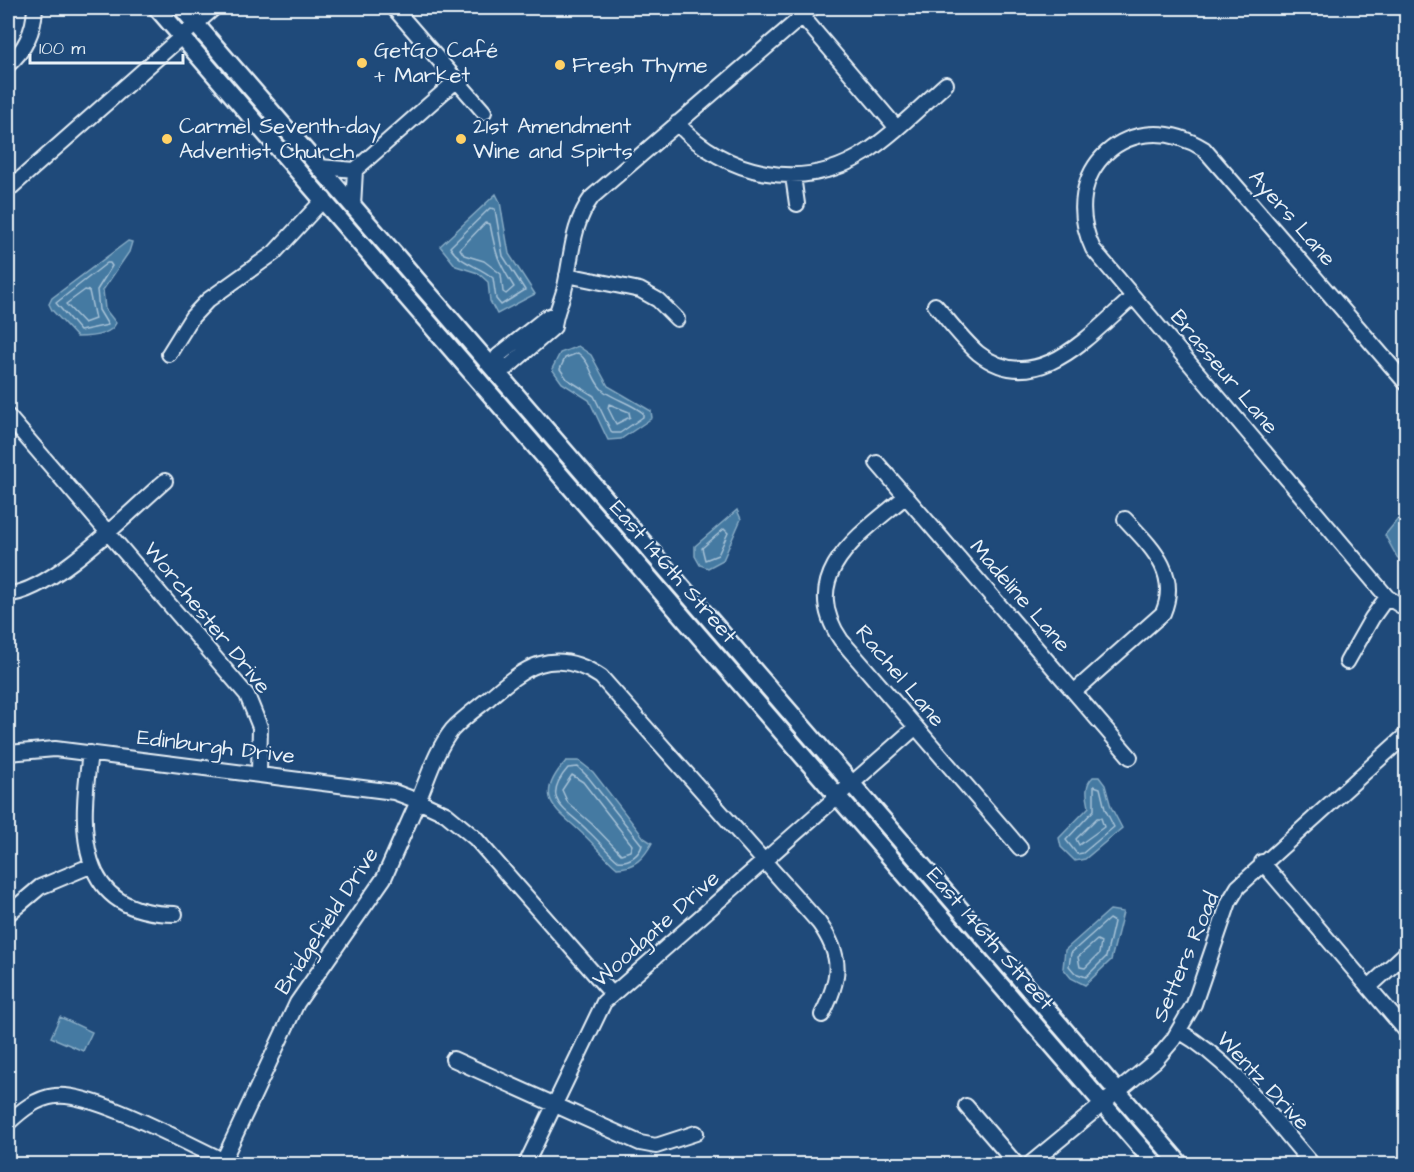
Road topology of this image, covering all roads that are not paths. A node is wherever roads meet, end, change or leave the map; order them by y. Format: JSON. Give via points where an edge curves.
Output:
{"nodes":[{"id":1,"x":35,"y":8,"type":"edge"},
{"id":2,"x":157,"y":8,"type":"edge"},
{"id":3,"x":182,"y":8,"type":"edge"},
{"id":4,"x":214,"y":8,"type":"edge"},
{"id":5,"x":394,"y":8,"type":"edge"},
{"id":6,"x":807,"y":12,"type":"edge"},
{"id":7,"x":196,"y":24,"type":"junction"},
{"id":8,"x":182,"y":36,"type":"junction"},
{"id":9,"x":8,"y":65,"type":"edge"},
{"id":10,"x":457,"y":80,"type":"junction"},
{"id":11,"x":946,"y":84,"type":"dead end"},
{"id":12,"x":484,"y":112,"type":"dead end"},
{"id":13,"x":677,"y":123,"type":"junction"},
{"id":14,"x":897,"y":127,"type":"junction"},
{"id":15,"x":1119,"y":144,"type":"joint"},
{"id":16,"x":320,"y":167,"type":"junction"},
{"id":17,"x":355,"y":170,"type":"junction"},
{"id":18,"x":793,"y":176,"type":"junction"},
{"id":19,"x":8,"y":190,"type":"edge"},
{"id":20,"x":324,"y":200,"type":"junction"},
{"id":21,"x":797,"y":204,"type":"dead end"},
{"id":22,"x":353,"y":206,"type":"junction"},
{"id":23,"x":567,"y":275,"type":"junction"},
{"id":24,"x":1133,"y":297,"type":"junction"},
{"id":25,"x":936,"y":305,"type":"dead end"},
{"id":26,"x":677,"y":320,"type":"dead end"},
{"id":27,"x":169,"y":354,"type":"dead end"},
{"id":28,"x":496,"y":367,"type":"junction"},
{"id":29,"x":480,"y":381,"type":"junction"},
{"id":30,"x":1407,"y":383,"type":"edge"},
{"id":31,"x":8,"y":416,"type":"edge"},
{"id":32,"x":876,"y":463,"type":"dead end"},
{"id":33,"x":165,"y":481,"type":"dead end"},
{"id":34,"x":906,"y":496,"type":"junction"},
{"id":35,"x":1125,"y":519,"type":"dead end"},
{"id":36,"x":107,"y":532,"type":"junction"},
{"id":37,"x":8,"y":594,"type":"edge"},
{"id":38,"x":1387,"y":597,"type":"junction"},
{"id":39,"x":1407,"y":609,"type":"edge"},
{"id":40,"x":1347,"y":662,"type":"dead end"},
{"id":41,"x":1075,"y":691,"type":"junction"},
{"id":42,"x":916,"y":727,"type":"junction"},
{"id":43,"x":1407,"y":735,"type":"edge"},
{"id":44,"x":8,"y":753,"type":"edge"},
{"id":45,"x":90,"y":753,"type":"junction"},
{"id":46,"x":1130,"y":757,"type":"dead end"},
{"id":47,"x":259,"y":773,"type":"junction"},
{"id":48,"x":843,"y":791,"type":"junction"},
{"id":49,"x":418,"y":801,"type":"junction"},
{"id":50,"x":1020,"y":848,"type":"dead end"},
{"id":51,"x":764,"y":860,"type":"junction"},
{"id":52,"x":1262,"y":862,"type":"junction"},
{"id":53,"x":90,"y":866,"type":"junction"},
{"id":54,"x":8,"y":914,"type":"edge"},
{"id":55,"x":175,"y":914,"type":"dead end"},
{"id":56,"x":1407,"y":953,"type":"edge"},
{"id":57,"x":1369,"y":987,"type":"junction"},
{"id":58,"x":612,"y":994,"type":"junction"},
{"id":59,"x":822,"y":1015,"type":"dead end"},
{"id":60,"x":1179,"y":1031,"type":"junction"},
{"id":61,"x":1407,"y":1031,"type":"edge"},
{"id":62,"x":453,"y":1059,"type":"dead end"},
{"id":63,"x":1110,"y":1098,"type":"junction"},
{"id":64,"x":555,"y":1105,"type":"junction"},
{"id":65,"x":966,"y":1106,"type":"dead end"},
{"id":66,"x":8,"y":1124,"type":"edge"},
{"id":67,"x":696,"y":1132,"type":"dead end"},
{"id":68,"x":227,"y":1163,"type":"edge"},
{"id":69,"x":526,"y":1164,"type":"edge"},
{"id":70,"x":1016,"y":1164,"type":"edge"},
{"id":71,"x":1030,"y":1164,"type":"edge"},
{"id":72,"x":1155,"y":1164,"type":"edge"},
{"id":73,"x":1180,"y":1164,"type":"edge"},
{"id":74,"x":1312,"y":1164,"type":"edge"}],
"edges":[{"from":1,"to":9,"type":"street","via":[[28,38]]},
{"from":2,"to":8,"type":"main road","name":"East 146th Street"},
{"from":3,"to":7,"type":"main road","name":"East 146th Street"},
{"from":4,"to":7,"type":"street"},
{"from":5,"to":10,"type":"street"},
{"from":6,"to":13,"type":"street"},
{"from":6,"to":14,"type":"street"},
{"from":7,"to":8,"type":"street"},
{"from":7,"to":16,"type":"main road","name":"East 146th Street"},
{"from":8,"to":19,"type":"street"},
{"from":8,"to":20,"type":"main road","name":"East 146th Street"},
{"from":10,"to":12,"type":"street"},
{"from":10,"to":17,"type":"street"},
{"from":11,"to":14,"type":"street"},
{"from":13,"to":18,"type":"street","via":[[699,145],[722,159],[758,172]]},
{"from":13,"to":23,"type":"street","via":[[587,204],[576,226]]},
{"from":14,"to":18,"type":"street","via":[[864,154],[843,165]]},
{"from":15,"to":24,"type":"street","name":"Brasseur Lane","via":[[1101,158],[1087,181],[1082,219],[1093,249]]},
{"from":15,"to":30,"type":"street","name":"Ayers Lane","via":[[1142,134],[1166,134],[1204,149]]},
{"from":16,"to":17,"type":"street"},
{"from":16,"to":22,"type":"main road","name":"East 146th Street"},
{"from":17,"to":22,"type":"street"},
{"from":18,"to":21,"type":"street"},
{"from":20,"to":27,"type":"street","via":[[274,253],[208,300],[192,317]]},
{"from":20,"to":29,"type":"main road","name":"East 146th Street"},
{"from":22,"to":28,"type":"main road","name":"East 146th Street"},
{"from":23,"to":26,"type":"street","via":[[640,290],[658,300]]},
{"from":23,"to":28,"type":"street","via":[[555,314],[498,356]]},
{"from":24,"to":25,"type":"street","via":[[1065,356],[1028,369],[1009,368],[989,360],[963,338]]},
{"from":24,"to":38,"type":"street","name":"Brasseur Lane"},
{"from":28,"to":29,"type":"street"},
{"from":28,"to":48,"type":"main road","name":"East 146th Street"},
{"from":29,"to":48,"type":"main road","name":"East 146th Street"},
{"from":31,"to":36,"type":"street","name":"Worchester Drive"},
{"from":32,"to":34,"type":"street","name":"Madeline Lane"},
{"from":33,"to":36,"type":"street"},
{"from":34,"to":41,"type":"street","name":"Madeline Lane"},
{"from":34,"to":42,"type":"street","name":"Rachel Lane","via":[[842,553],[830,573],[826,599],[833,628],[841,640]]},
{"from":35,"to":41,"type":"street","via":[[1164,566],[1168,602],[1163,613]]},
{"from":36,"to":37,"type":"street","via":[[54,577],[30,590]]},
{"from":36,"to":47,"type":"street","name":"Worchester Drive","via":[[253,705],[260,727]]},
{"from":38,"to":39,"type":"street","name":"Brasseur Lane"},
{"from":38,"to":40,"type":"street"},
{"from":41,"to":46,"type":"street","name":"Madeline Lane"},
{"from":42,"to":48,"type":"street","name":"Woodgate Drive"},
{"from":42,"to":50,"type":"street","name":"Rachel Lane"},
{"from":43,"to":52,"type":"street","name":"Setters Road"},
{"from":44,"to":45,"type":"street","name":"Edinburgh Drive","via":[[55,748]]},
{"from":45,"to":47,"type":"street","name":"Edinburgh Drive"},
{"from":45,"to":53,"type":"street","via":[[84,825]]},
{"from":47,"to":49,"type":"street","name":"Edinburgh Drive","via":[[394,792]]},
{"from":48,"to":51,"type":"street","name":"Woodgate Drive"},
{"from":48,"to":63,"type":"main road","name":"East 146th Street"},
{"from":49,"to":51,"type":"street","name":"Bridgefield Drive","via":[[453,729],[518,673],[544,663],[567,662],[592,671],[609,684]]},
{"from":49,"to":58,"type":"street","name":"Edinburgh Drive","via":[[446,814],[475,838]]},
{"from":49,"to":68,"type":"street","name":"Bridgefield Drive","via":[[384,878],[297,1003]]},
{"from":51,"to":58,"type":"street","name":"Woodgate Drive"},
{"from":51,"to":59,"type":"street","name":"Bridgefield Drive","via":[[819,923],[834,947],[837,979]]},
{"from":52,"to":57,"type":"street"},
{"from":52,"to":60,"type":"street","name":"Setters Road","via":[[1229,902],[1194,1004]]},
{"from":53,"to":54,"type":"street","via":[[40,887]]},
{"from":53,"to":55,"type":"street","via":[[103,887],[125,904],[151,914]]},
{"from":56,"to":57,"type":"street"},
{"from":57,"to":61,"type":"street"},
{"from":58,"to":64,"type":"street","name":"Woodgate Drive","via":[[596,1014]]},
{"from":60,"to":63,"type":"street","name":"Setters Road","via":[[1165,1051]]},
{"from":60,"to":74,"type":"street","name":"Wentz Drive","via":[[1203,1044],[1223,1062]]},
{"from":62,"to":64,"type":"street"},
{"from":63,"to":71,"type":"street","name":"Setters Road"},
{"from":63,"to":72,"type":"main road","name":"East 146th Street"},
{"from":63,"to":73,"type":"main road","name":"East 146th Street"},
{"from":64,"to":67,"type":"street","via":[[640,1143],[656,1146]]},
{"from":64,"to":69,"type":"street","name":"Woodgate Drive"},
{"from":65,"to":70,"type":"street"},
{"from":66,"to":68,"type":"street","via":[[43,1099],[71,1095],[97,1102]]}]}
